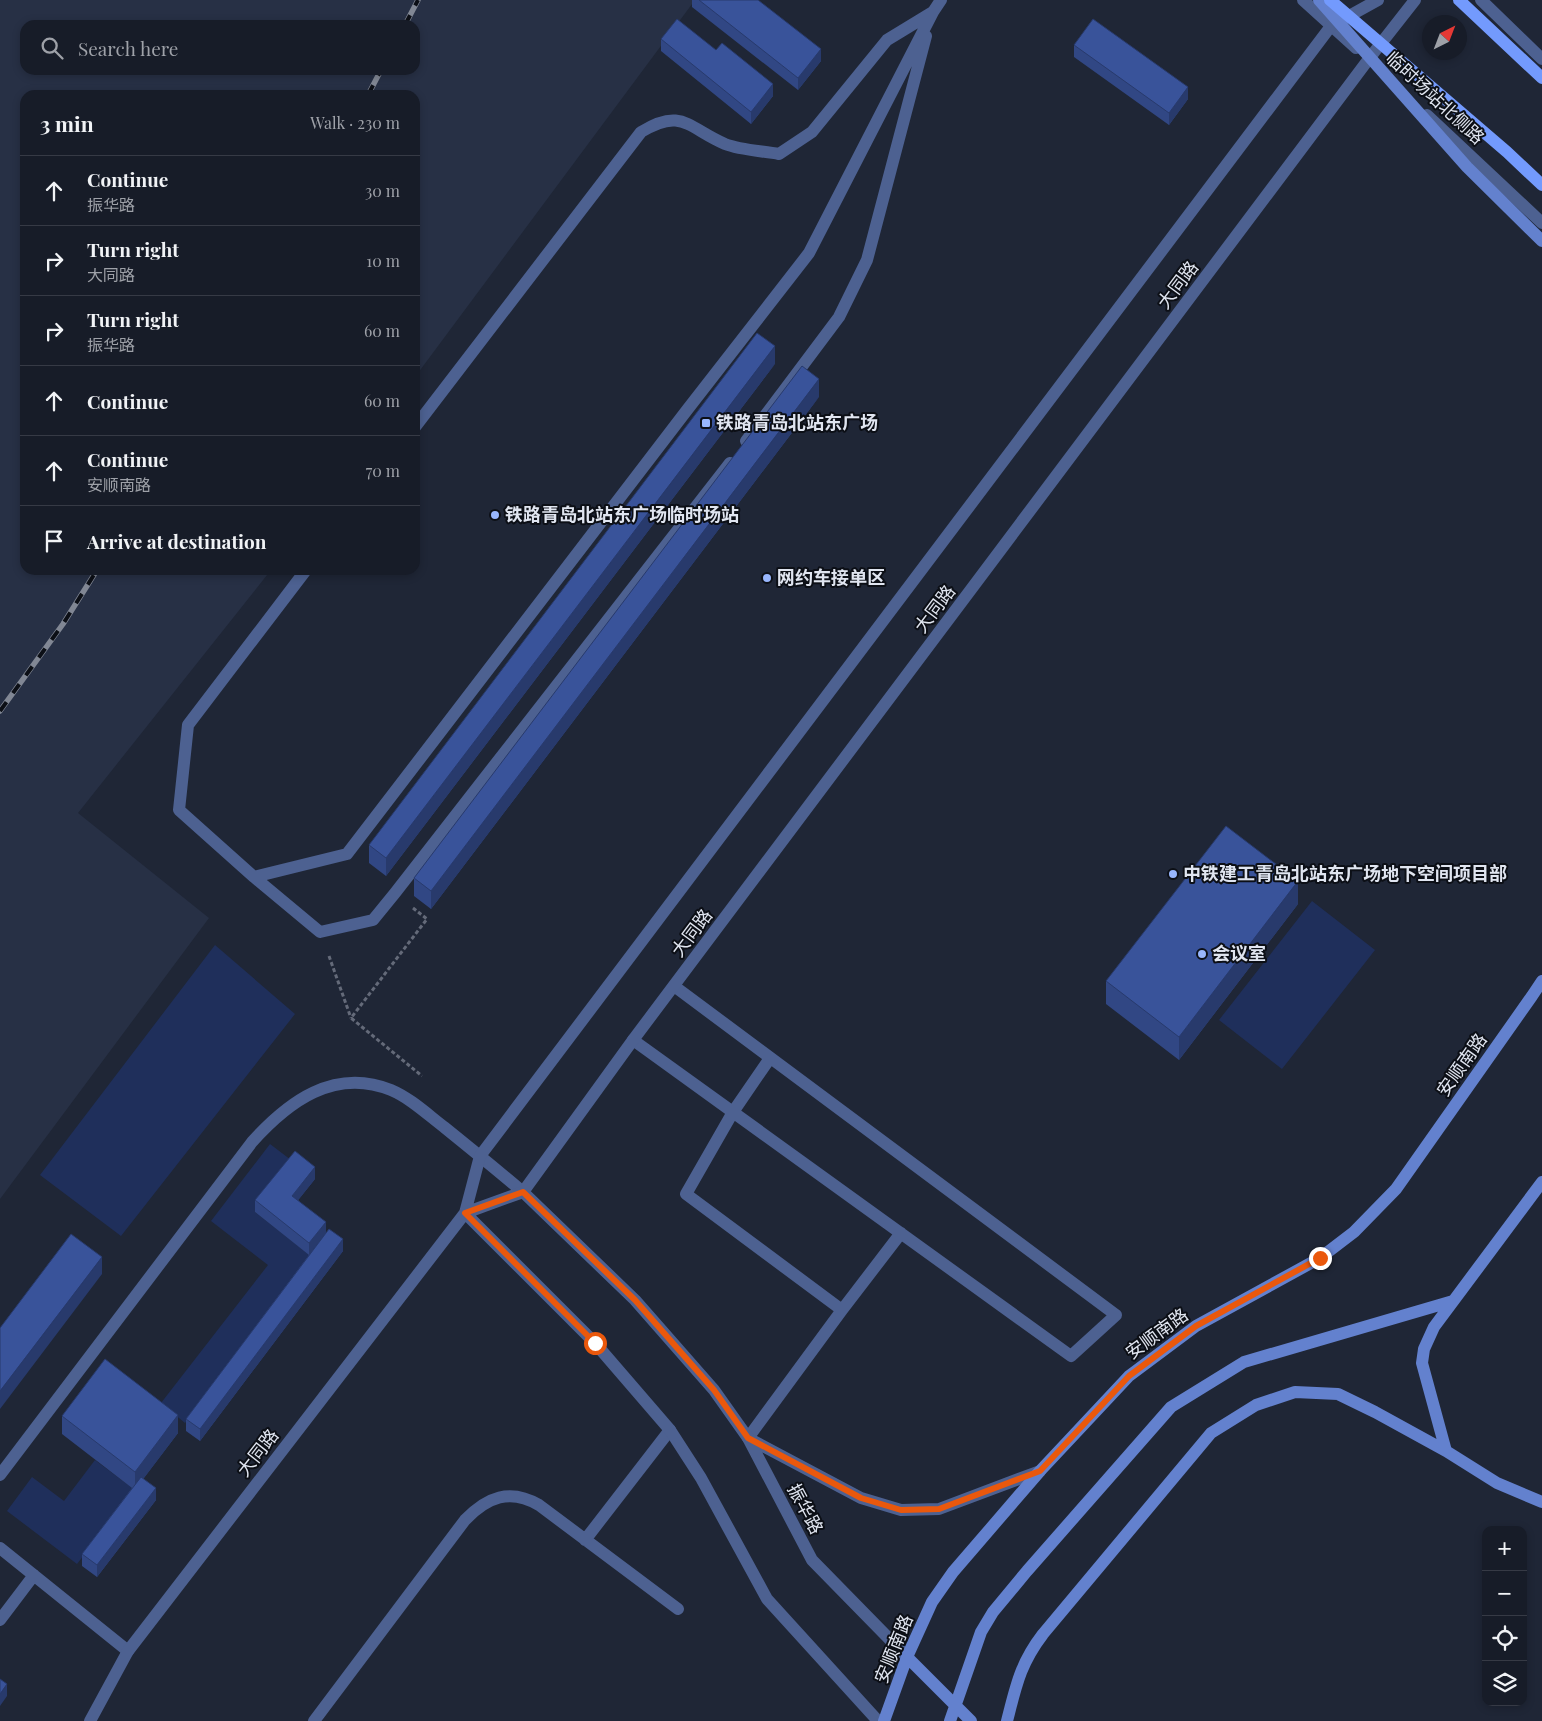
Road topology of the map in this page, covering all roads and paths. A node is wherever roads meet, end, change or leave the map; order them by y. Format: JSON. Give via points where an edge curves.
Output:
{"nodes":[{"id":1,"x":941,"y":0,"type":"edge"},
{"id":2,"x":1303,"y":0,"type":"edge"},
{"id":3,"x":1319,"y":0,"type":"edge"},
{"id":4,"x":1330,"y":0,"type":"edge"},
{"id":5,"x":1378,"y":0,"type":"edge"},
{"id":6,"x":1415,"y":0,"type":"edge"},
{"id":7,"x":1459,"y":0,"type":"edge"},
{"id":8,"x":1481,"y":0,"type":"edge"},
{"id":9,"x":933,"y":12,"type":"junction"},
{"id":10,"x":1331,"y":26,"type":"junction"},
{"id":11,"x":1542,"y":59,"type":"edge"},
{"id":12,"x":1368,"y":60,"type":"junction"},
{"id":13,"x":1542,"y":78,"type":"edge"},
{"id":14,"x":1542,"y":185,"type":"edge"},
{"id":15,"x":1542,"y":223,"type":"edge"},
{"id":16,"x":1542,"y":241,"type":"edge"},
{"id":17,"x":420,"y":420,"type":"edge"},
{"id":18,"x":302,"y":575,"type":"edge"},
{"id":19,"x":254,"y":877,"type":"junction"},
{"id":20,"x":395,"y":893,"type":"junction"},
{"id":21,"x":320,"y":932,"type":"junction"},
{"id":22,"x":1542,"y":980,"type":"edge"},
{"id":23,"x":674,"y":986,"type":"junction"},
{"id":24,"x":351,"y":1018,"type":"junction"},
{"id":25,"x":633,"y":1040,"type":"junction"},
{"id":26,"x":770,"y":1058,"type":"junction"},
{"id":27,"x":429,"y":1081,"type":"dead end"},
{"id":28,"x":733,"y":1112,"type":"junction"},
{"id":29,"x":480,"y":1156,"type":"junction"},
{"id":30,"x":1542,"y":1182,"type":"edge"},
{"id":31,"x":523,"y":1192,"type":"junction"},
{"id":32,"x":465,"y":1213,"type":"junction"},
{"id":33,"x":901,"y":1234,"type":"junction"},
{"id":34,"x":1453,"y":1301,"type":"junction"},
{"id":35,"x":842,"y":1310,"type":"junction"},
{"id":36,"x":670,"y":1430,"type":"junction"},
{"id":37,"x":748,"y":1438,"type":"junction"},
{"id":38,"x":1446,"y":1451,"type":"junction"},
{"id":39,"x":1040,"y":1471,"type":"junction"},
{"id":40,"x":0,"y":1475,"type":"edge"},
{"id":41,"x":1542,"y":1502,"type":"edge"},
{"id":42,"x":585,"y":1540,"type":"junction"},
{"id":43,"x":0,"y":1548,"type":"edge"},
{"id":44,"x":34,"y":1575,"type":"junction"},
{"id":45,"x":678,"y":1609,"type":"dead end"},
{"id":46,"x":0,"y":1620,"type":"edge"},
{"id":47,"x":128,"y":1651,"type":"junction"},
{"id":48,"x":906,"y":1657,"type":"junction"},
{"id":49,"x":955,"y":1706,"type":"junction"},
{"id":50,"x":90,"y":1721,"type":"edge"},
{"id":51,"x":314,"y":1721,"type":"edge"},
{"id":52,"x":878,"y":1721,"type":"edge"},
{"id":53,"x":884,"y":1721,"type":"edge"},
{"id":54,"x":950,"y":1721,"type":"edge"},
{"id":55,"x":971,"y":1721,"type":"edge"},
{"id":56,"x":1007,"y":1721,"type":"edge"}],
"edges":[{"from":1,"to":9,"type":"street"},
{"from":2,"to":10,"type":"street","name":"临时场站北侧路"},
{"from":3,"to":16,"type":"main road","bridge":true,"via":[[1467,167]]},
{"from":4,"to":14,"type":"main road","bridge":true},
{"from":5,"to":10,"type":"street","name":"大同路"},
{"from":6,"to":12,"type":"street","name":"大同路"},
{"from":7,"to":13,"type":"main road"},
{"from":8,"to":11,"type":"street"},
{"from":9,"to":17,"type":"street","via":[[888,40],[812,132],[779,154],[727,144],[679,120],[656,123],[640,132]]},
{"from":9,"to":19,"type":"street","via":[[809,253],[347,854]]},
{"from":9,"to":20,"type":"street","via":[[867,260],[838,317],[738,452]]},
{"from":10,"to":12,"type":"street","name":"临时场站北侧路"},
{"from":10,"to":29,"type":"street","name":"大同路"},
{"from":12,"to":15,"type":"street","name":"临时场站北侧路"},
{"from":12,"to":23,"type":"street","name":"大同路"},
{"from":18,"to":19,"type":"street","via":[[188,724],[179,810]]},
{"from":19,"to":21,"type":"street"},
{"from":20,"to":21,"type":"street","via":[[372,920]]},
{"from":20,"to":24,"type":"path","via":[[427,919]]},
{"from":21,"to":24,"type":"path"},
{"from":22,"to":39,"type":"main road","name":"安顺南路","via":[[1396,1189],[1354,1232],[1320,1258],[1196,1326],[1129,1376]]},
{"from":23,"to":25,"type":"street","name":"大同路"},
{"from":23,"to":26,"type":"street"},
{"from":24,"to":27,"type":"path"},
{"from":25,"to":28,"type":"street"},
{"from":25,"to":31,"type":"street","name":"大同路"},
{"from":26,"to":28,"type":"street"},
{"from":26,"to":33,"type":"street","via":[[1116,1315],[1071,1356]]},
{"from":28,"to":33,"type":"street"},
{"from":28,"to":35,"type":"street","via":[[686,1194]]},
{"from":29,"to":31,"type":"street","name":"振华路"},
{"from":29,"to":32,"type":"street","name":"大同路"},
{"from":29,"to":40,"type":"street","name":"振华路","via":[[413,1103],[375,1084],[353,1082],[326,1087],[287,1107],[252,1142]]},
{"from":30,"to":34,"type":"main road"},
{"from":31,"to":32,"type":"street"},
{"from":31,"to":37,"type":"street","name":"振华路","via":[[635,1300],[714,1390]]},
{"from":32,"to":36,"type":"street","via":[[595,1343]]},
{"from":32,"to":47,"type":"street","name":"大同路"},
{"from":33,"to":35,"type":"street"},
{"from":34,"to":38,"type":"main road","via":[[1434,1327],[1424,1349],[1422,1363]]},
{"from":34,"to":49,"type":"main road","via":[[1244,1362],[1171,1407],[993,1612],[981,1632]]},
{"from":35,"to":37,"type":"street"},
{"from":36,"to":42,"type":"street"},
{"from":36,"to":52,"type":"street","via":[[702,1478],[766,1599]]},
{"from":37,"to":39,"type":"street","via":[[861,1498],[901,1510],[939,1509]]},
{"from":37,"to":48,"type":"street","name":"振华路","via":[[812,1560]]},
{"from":38,"to":41,"type":"main road","via":[[1498,1483]]},
{"from":38,"to":56,"type":"main road","via":[[1338,1394],[1295,1392],[1256,1406],[1211,1433],[1030,1650],[1020,1670]]},
{"from":39,"to":48,"type":"main road","name":"安顺南路","via":[[953,1572],[932,1602]]},
{"from":42,"to":45,"type":"street"},
{"from":42,"to":51,"type":"street","via":[[529,1499],[510,1495],[475,1509]]},
{"from":43,"to":44,"type":"street"},
{"from":44,"to":46,"type":"street"},
{"from":44,"to":47,"type":"street"},
{"from":47,"to":50,"type":"street","name":"大同路"},
{"from":48,"to":49,"type":"main road","name":"振华路"},
{"from":48,"to":53,"type":"main road","name":"安顺南路"},
{"from":49,"to":54,"type":"main road"},
{"from":49,"to":55,"type":"main road","name":"振华路"}]}
